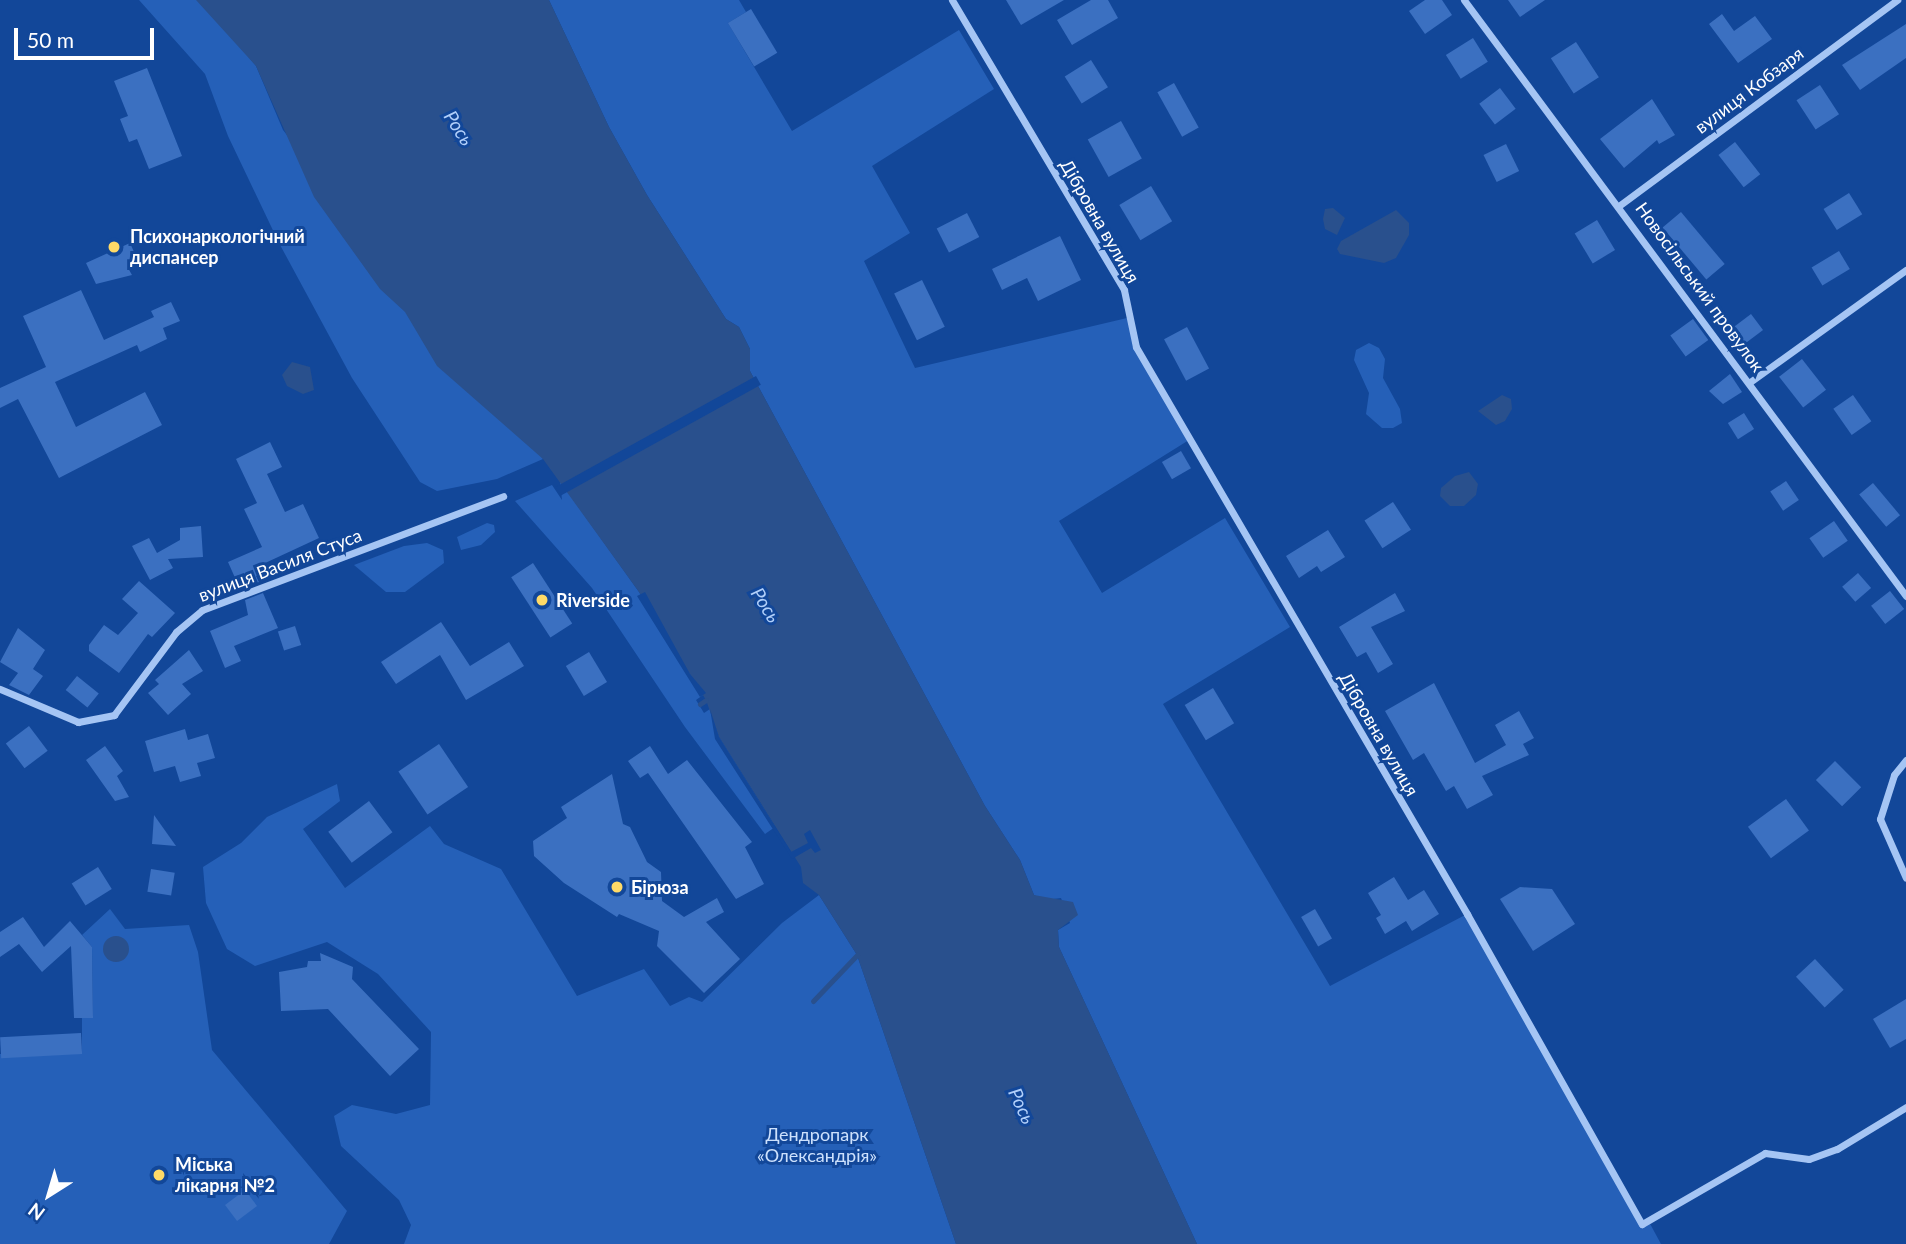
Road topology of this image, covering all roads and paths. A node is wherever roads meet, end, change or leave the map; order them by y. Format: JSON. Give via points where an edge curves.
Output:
{"nodes":[{"id":1,"x":952,"y":0,"type":"edge"},
{"id":2,"x":1464,"y":0,"type":"edge"},
{"id":3,"x":1897,"y":0,"type":"edge"},
{"id":4,"x":1620,"y":205,"type":"junction"},
{"id":5,"x":1906,"y":270,"type":"edge"},
{"id":6,"x":1750,"y":382,"type":"junction"},
{"id":7,"x":503,"y":496,"type":"dead end"},
{"id":8,"x":1906,"y":596,"type":"edge"},
{"id":9,"x":0,"y":689,"type":"edge"},
{"id":10,"x":1906,"y":760,"type":"edge"},
{"id":11,"x":1906,"y":878,"type":"edge"},
{"id":12,"x":1906,"y":1107,"type":"edge"}],
"edges":[{"from":1,"to":12,"type":"street","name":"Дібровна вулиця","via":[[1124,290],[1136,347],[1642,1224],[1725,1172],[1765,1153],[1808,1159],[1837,1149]]},
{"from":2,"to":4,"type":"street","name":"Новосільський провулок"},
{"from":3,"to":4,"type":"street","name":"вулиця Кобзаря"},
{"from":4,"to":6,"type":"street","name":"Новосільський провулок"},
{"from":5,"to":6,"type":"street"},
{"from":6,"to":8,"type":"street","name":"Новосільський провулок"},
{"from":7,"to":9,"type":"street","name":"вулиця Василя Стуса","via":[[454,510],[300,576],[202,610],[176,632],[114,715],[78,722]]},
{"from":10,"to":11,"type":"street","via":[[1894,775],[1880,819]]}]}
